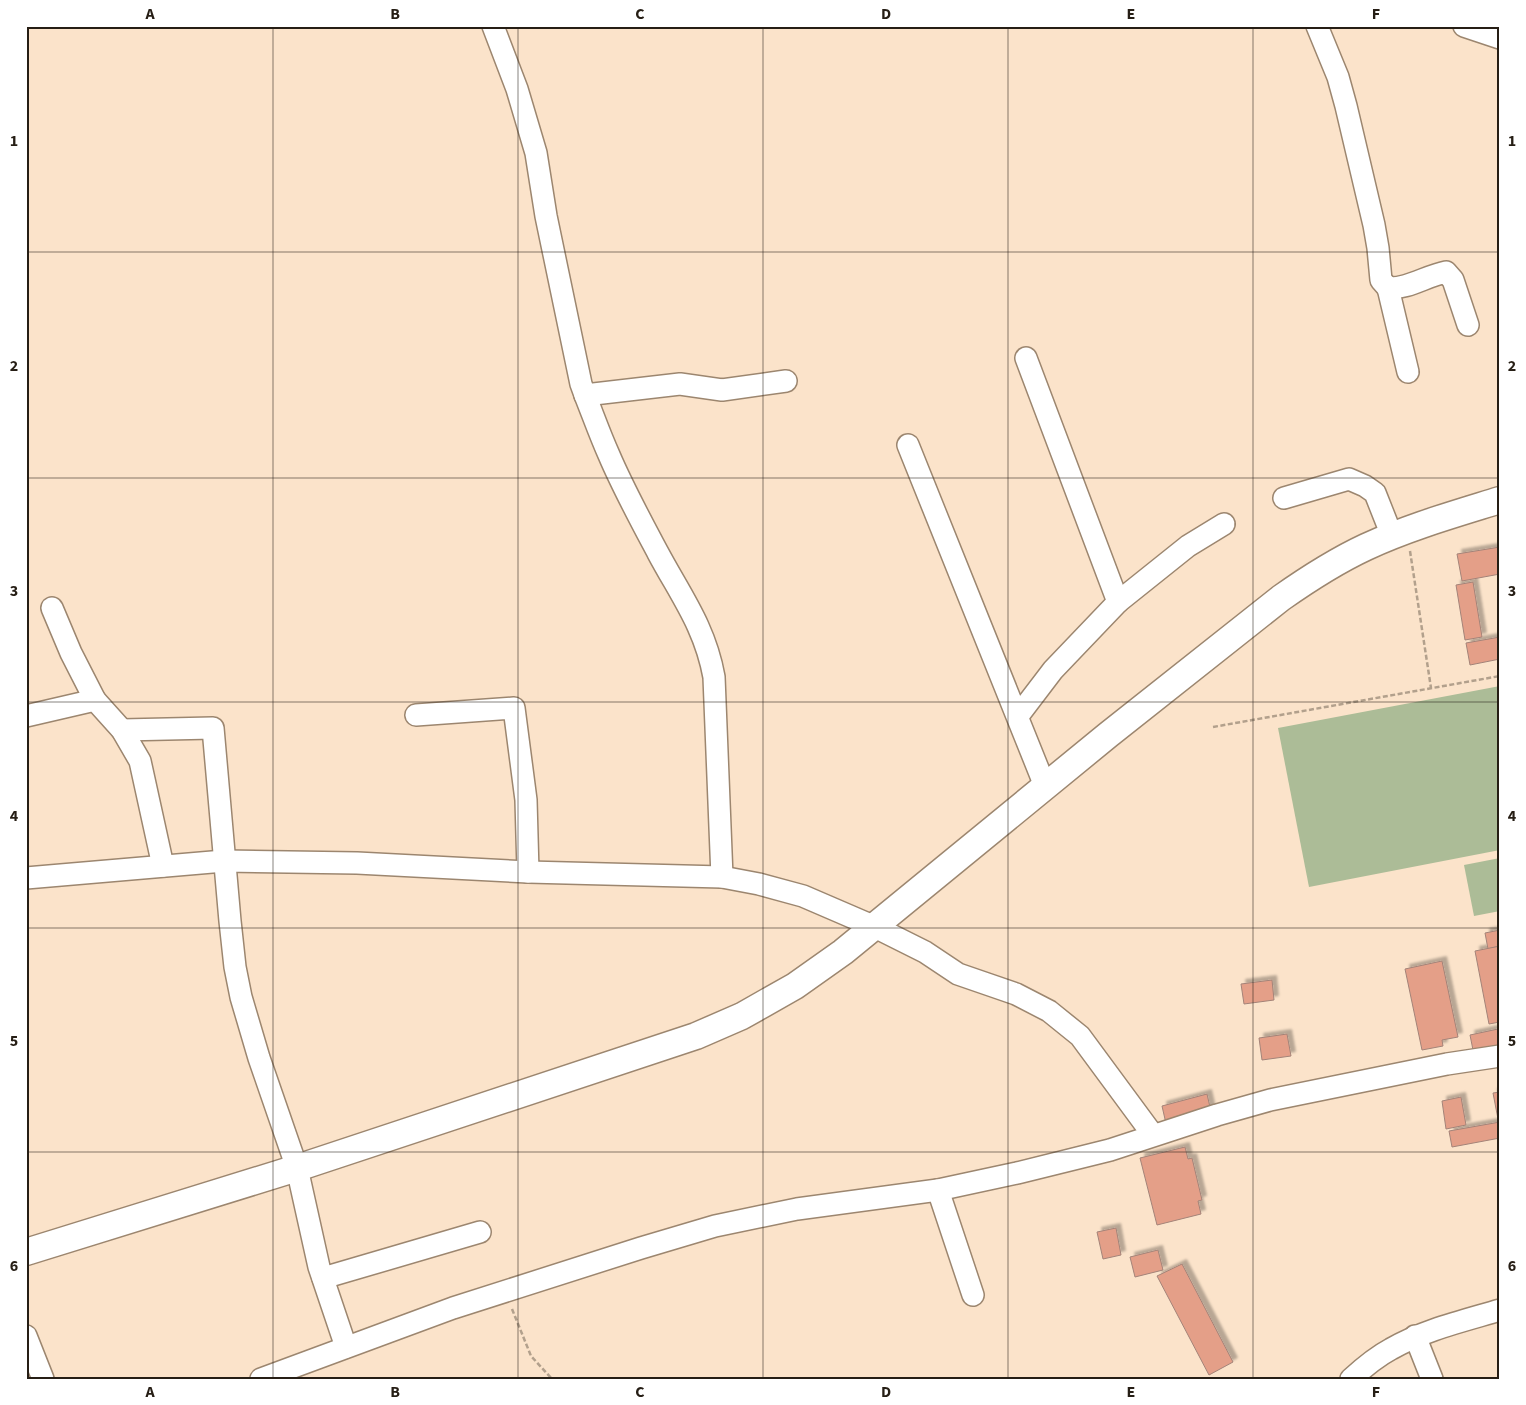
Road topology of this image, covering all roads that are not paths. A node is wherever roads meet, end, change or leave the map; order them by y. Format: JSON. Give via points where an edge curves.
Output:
{"nodes":[{"id":1,"x":493,"y":26,"type":"edge"},
{"id":2,"x":1317,"y":26,"type":"edge"},
{"id":3,"x":1464,"y":26,"type":"edge"},
{"id":4,"x":1500,"y":38,"type":"edge"},
{"id":5,"x":1384,"y":279,"type":"junction"},
{"id":6,"x":1468,"y":324,"type":"dead end"},
{"id":7,"x":1026,"y":358,"type":"dead end"},
{"id":8,"x":1408,"y":372,"type":"dead end"},
{"id":9,"x":786,"y":380,"type":"dead end"},
{"id":10,"x":585,"y":395,"type":"junction"},
{"id":11,"x":908,"y":445,"type":"dead end"},
{"id":12,"x":1284,"y":498,"type":"dead end"},
{"id":13,"x":1500,"y":500,"type":"edge"},
{"id":14,"x":1224,"y":524,"type":"dead end"},
{"id":15,"x":1400,"y":533,"type":"junction"},
{"id":16,"x":1118,"y":602,"type":"junction"},
{"id":17,"x":52,"y":608,"type":"dead end"},
{"id":18,"x":96,"y":700,"type":"junction"},
{"id":19,"x":416,"y":715,"type":"dead end"},
{"id":20,"x":26,"y":716,"type":"edge"},
{"id":21,"x":1018,"y":716,"type":"junction"},
{"id":22,"x":122,"y":730,"type":"junction"},
{"id":23,"x":1046,"y":786,"type":"junction"},
{"id":24,"x":224,"y":861,"type":"junction"},
{"id":25,"x":163,"y":866,"type":"junction"},
{"id":26,"x":528,"y":872,"type":"junction"},
{"id":27,"x":722,"y":877,"type":"junction"},
{"id":28,"x":26,"y":878,"type":"edge"},
{"id":29,"x":875,"y":926,"type":"junction"},
{"id":30,"x":1500,"y":1056,"type":"edge"},
{"id":31,"x":1153,"y":1135,"type":"junction"},
{"id":32,"x":297,"y":1168,"type":"junction"},
{"id":33,"x":938,"y":1190,"type":"junction"},
{"id":34,"x":480,"y":1232,"type":"dead end"},
{"id":35,"x":26,"y":1252,"type":"edge"},
{"id":36,"x":323,"y":1278,"type":"junction"},
{"id":37,"x":973,"y":1294,"type":"dead end"},
{"id":38,"x":1500,"y":1310,"type":"edge"},
{"id":39,"x":26,"y":1336,"type":"edge"},
{"id":40,"x":1416,"y":1336,"type":"junction"},
{"id":41,"x":346,"y":1347,"type":"junction"},
{"id":42,"x":298,"y":1372,"type":"edge"},
{"id":43,"x":43,"y":1379,"type":"edge"},
{"id":44,"x":261,"y":1379,"type":"edge"},
{"id":45,"x":1351,"y":1379,"type":"edge"},
{"id":46,"x":1432,"y":1379,"type":"edge"}],
"edges":[{"from":1,"to":10,"type":"street","via":[[536,153],[546,216]]},
{"from":2,"to":5,"type":"street","via":[[1346,106]]},
{"from":3,"to":4,"type":"street"},
{"from":5,"to":6,"type":"street","via":[[1398,288],[1446,272],[1453,280]]},
{"from":5,"to":8,"type":"street"},
{"from":7,"to":16,"type":"street"},
{"from":9,"to":10,"type":"street","via":[[722,390],[680,384]]},
{"from":10,"to":27,"type":"street","via":[[620,480],[694,615],[711,660]]},
{"from":11,"to":21,"type":"street"},
{"from":12,"to":15,"type":"street","via":[[1349,479],[1375,493]]},
{"from":13,"to":15,"type":"main road"},
{"from":14,"to":16,"type":"street","via":[[1188,546]]},
{"from":15,"to":23,"type":"main road","via":[[1337,562],[1281,598]]},
{"from":16,"to":21,"type":"street","via":[[1053,670]]},
{"from":17,"to":18,"type":"street"},
{"from":18,"to":20,"type":"street"},
{"from":18,"to":22,"type":"street"},
{"from":19,"to":26,"type":"street","via":[[514,708],[526,800]]},
{"from":21,"to":23,"type":"street"},
{"from":22,"to":24,"type":"street","via":[[212,728]]},
{"from":22,"to":25,"type":"street","via":[[140,760]]},
{"from":23,"to":29,"type":"main road"},
{"from":24,"to":25,"type":"street"},
{"from":24,"to":26,"type":"street","via":[[356,863]]},
{"from":24,"to":32,"type":"street","via":[[241,997]]},
{"from":25,"to":28,"type":"street"},
{"from":26,"to":27,"type":"street"},
{"from":27,"to":29,"type":"street","via":[[796,894]]},
{"from":29,"to":31,"type":"street","via":[[925,952],[958,974],[1016,994],[1049,1011],[1080,1036]]},
{"from":29,"to":32,"type":"main road","via":[[795,986],[742,1016],[696,1036]]},
{"from":30,"to":31,"type":"street","via":[[1270,1100]]},
{"from":31,"to":33,"type":"street","via":[[1110,1150]]},
{"from":32,"to":35,"type":"main road"},
{"from":32,"to":36,"type":"street"},
{"from":33,"to":37,"type":"street"},
{"from":33,"to":41,"type":"street","via":[[797,1209],[716,1226],[505,1292]]},
{"from":34,"to":36,"type":"street"},
{"from":36,"to":41,"type":"street"},
{"from":38,"to":40,"type":"street"},
{"from":39,"to":43,"type":"street"},
{"from":40,"to":45,"type":"street","via":[[1389,1349]]},
{"from":40,"to":46,"type":"street"},
{"from":41,"to":42,"type":"street"},
{"from":42,"to":44,"type":"street"}]}
